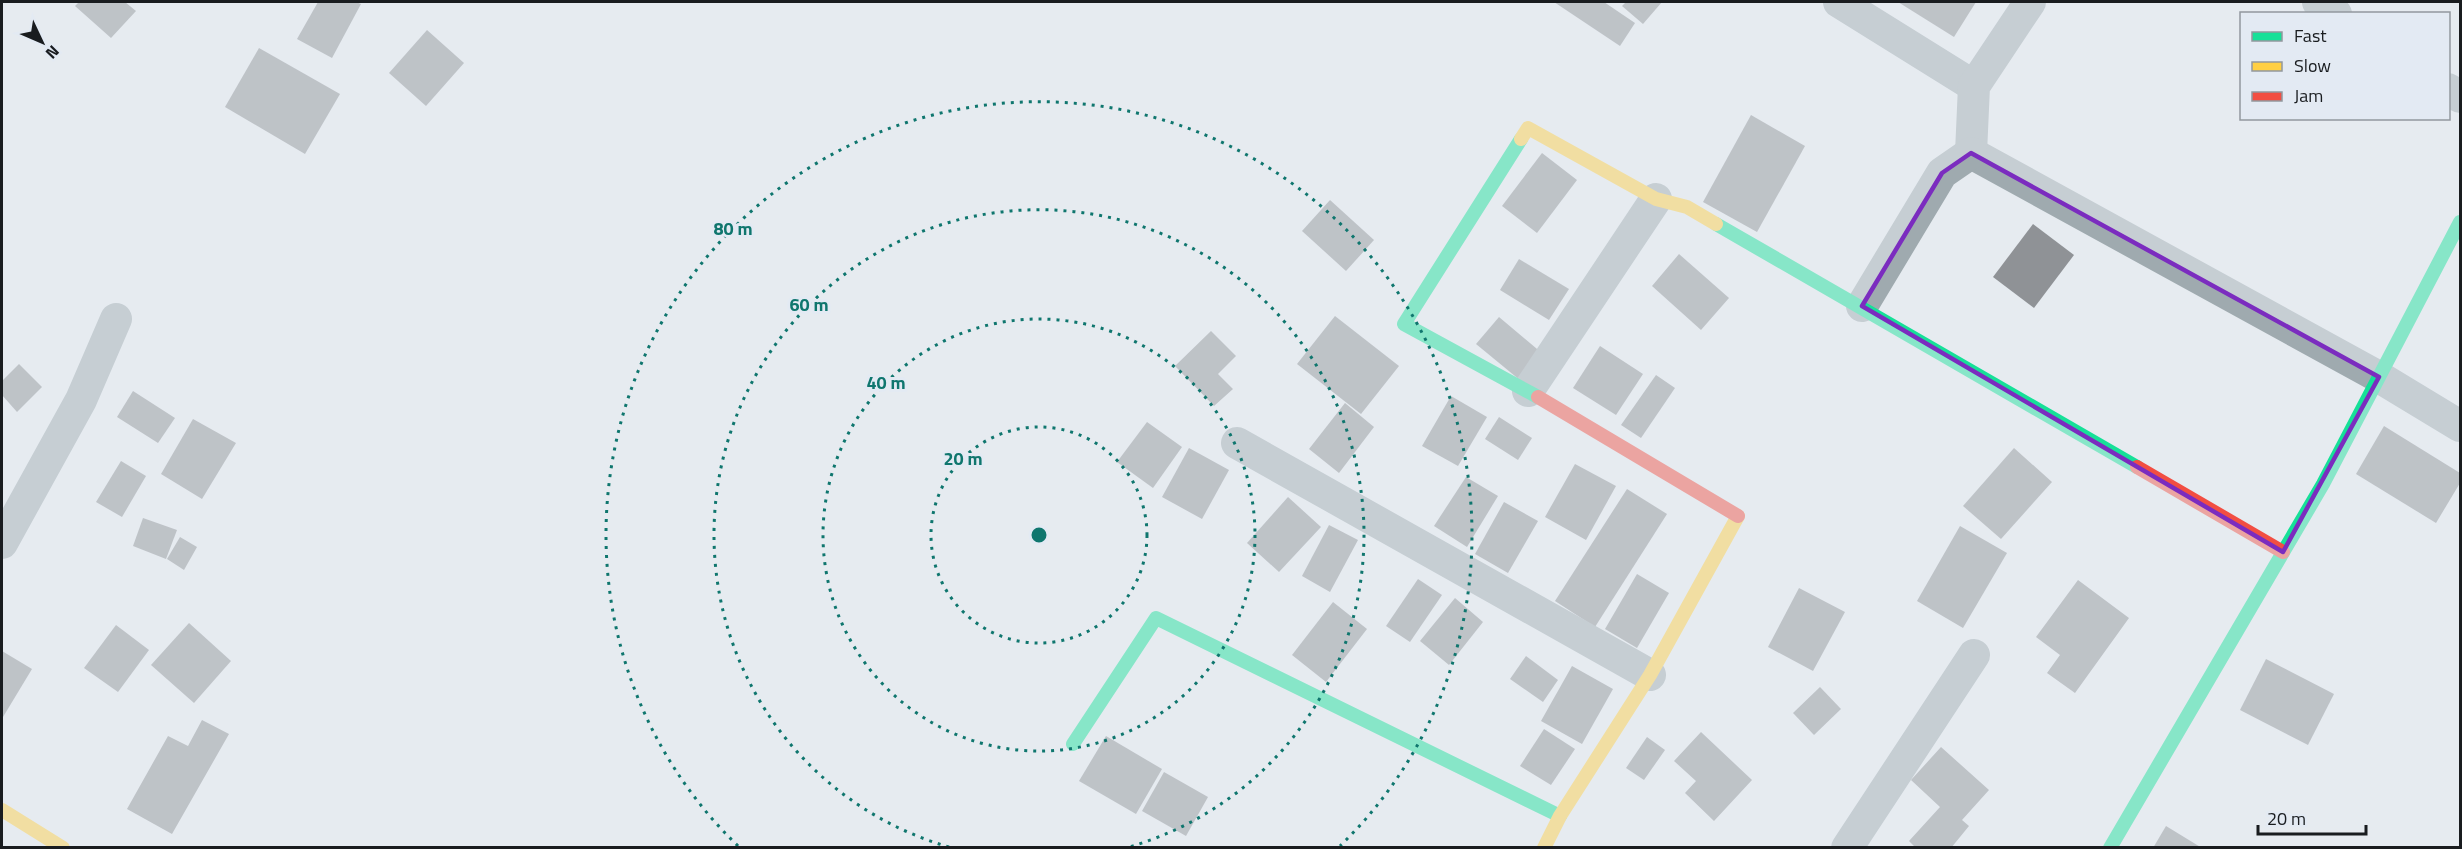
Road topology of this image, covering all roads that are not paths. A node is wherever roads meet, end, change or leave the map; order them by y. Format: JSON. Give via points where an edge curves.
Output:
{"nodes":[{"id":1,"x":1839,"y":2,"type":"edge"},
{"id":2,"x":2030,"y":2,"type":"edge"},
{"id":3,"x":2318,"y":2,"type":"edge"},
{"id":4,"x":2333,"y":12,"type":"edge"},
{"id":5,"x":1974,"y":86,"type":"junction"},
{"id":6,"x":1971,"y":153,"type":"junction"},
{"id":7,"x":1656,"y":199,"type":"junction"},
{"id":8,"x":2460,"y":222,"type":"edge"},
{"id":9,"x":1862,"y":306,"type":"junction"},
{"id":10,"x":116,"y":319,"type":"dead end"},
{"id":11,"x":2379,"y":377,"type":"junction"},
{"id":12,"x":1528,"y":391,"type":"junction"},
{"id":13,"x":2460,"y":426,"type":"edge"},
{"id":14,"x":1237,"y":443,"type":"dead end"},
{"id":15,"x":2,"y":543,"type":"edge"},
{"id":16,"x":2283,"y":552,"type":"junction"},
{"id":17,"x":1974,"y":654,"type":"dead end"},
{"id":18,"x":1650,"y":675,"type":"junction"},
{"id":19,"x":1073,"y":744,"type":"dead end"},
{"id":20,"x":2,"y":810,"type":"edge"},
{"id":21,"x":1560,"y":816,"type":"junction"},
{"id":22,"x":63,"y":848,"type":"edge"},
{"id":23,"x":1544,"y":848,"type":"edge"},
{"id":24,"x":1847,"y":848,"type":"edge"},
{"id":25,"x":2110,"y":848,"type":"edge"}],
"edges":[{"from":1,"to":5,"type":"street"},
{"from":2,"to":5,"type":"street"},
{"from":3,"to":4,"type":"street"},
{"from":5,"to":6,"type":"street"},
{"from":6,"to":9,"type":"street","via":[[1942,173]]},
{"from":6,"to":11,"type":"street"},
{"from":7,"to":9,"type":"street","via":[[1687,207]]},
{"from":7,"to":12,"type":"street"},
{"from":7,"to":12,"type":"street","via":[[1528,128],[1404,324]]},
{"from":8,"to":11,"type":"street"},
{"from":9,"to":16,"type":"street"},
{"from":10,"to":15,"type":"street","via":[[81,400]]},
{"from":11,"to":13,"type":"street"},
{"from":11,"to":16,"type":"street"},
{"from":12,"to":18,"type":"street","via":[[1738,515]]},
{"from":14,"to":18,"type":"street"},
{"from":16,"to":25,"type":"street"},
{"from":17,"to":24,"type":"street"},
{"from":18,"to":21,"type":"street"},
{"from":19,"to":21,"type":"street","via":[[1156,618]]},
{"from":20,"to":22,"type":"street"},
{"from":21,"to":23,"type":"street"}]}
